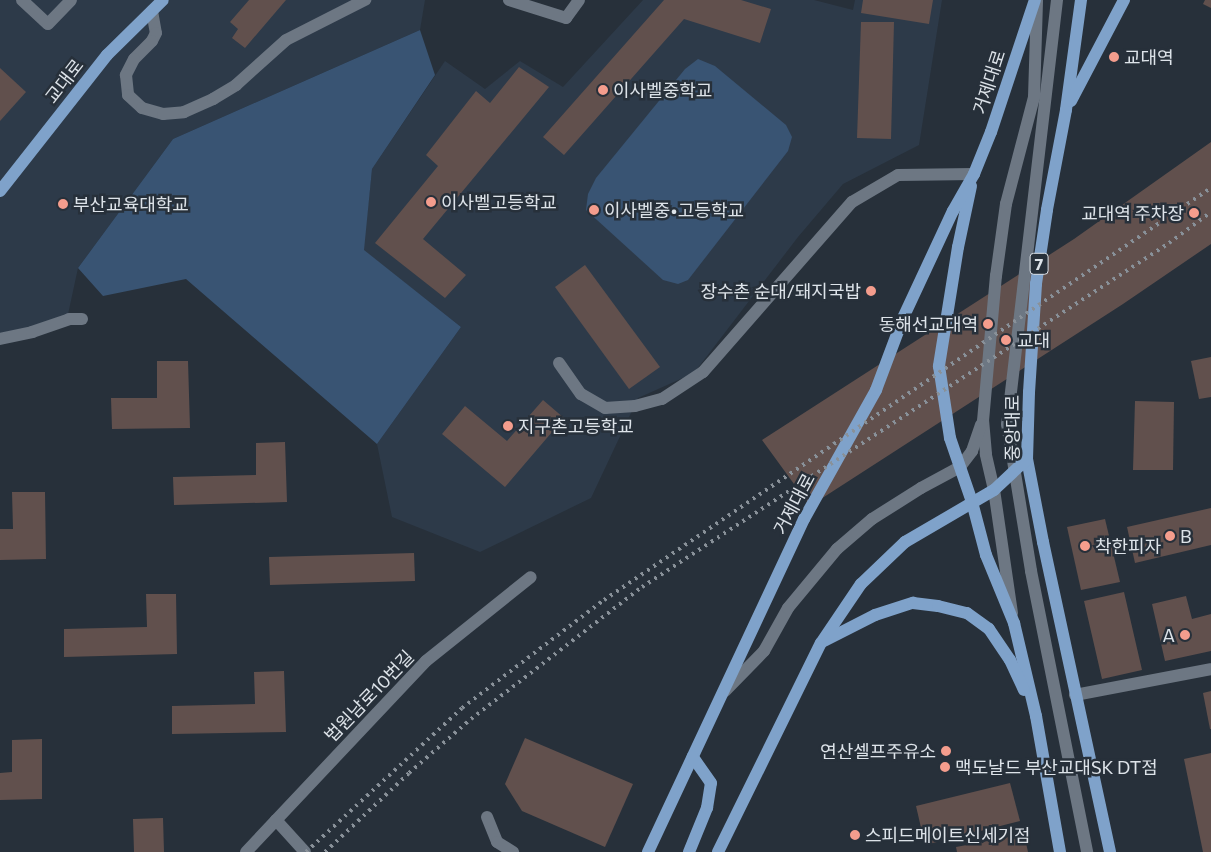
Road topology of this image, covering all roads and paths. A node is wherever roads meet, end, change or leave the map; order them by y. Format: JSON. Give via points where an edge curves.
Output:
{"nodes":[{"id":1,"x":22,"y":0,"type":"edge"},
{"id":2,"x":71,"y":0,"type":"edge"},
{"id":3,"x":163,"y":0,"type":"edge"},
{"id":4,"x":365,"y":0,"type":"edge"},
{"id":5,"x":509,"y":0,"type":"edge"},
{"id":6,"x":579,"y":0,"type":"edge"},
{"id":7,"x":1036,"y":0,"type":"edge"},
{"id":8,"x":1057,"y":0,"type":"edge"},
{"id":9,"x":1081,"y":0,"type":"edge"},
{"id":10,"x":1124,"y":0,"type":"edge"},
{"id":11,"x":152,"y":11,"type":"junction"},
{"id":12,"x":1066,"y":110,"type":"junction"},
{"id":13,"x":974,"y":174,"type":"junction"},
{"id":14,"x":0,"y":191,"type":"edge"},
{"id":15,"x":82,"y":319,"type":"dead end"},
{"id":16,"x":0,"y":339,"type":"edge"},
{"id":17,"x":559,"y":363,"type":"dead end"},
{"id":18,"x":983,"y":421,"type":"junction"},
{"id":19,"x":1027,"y":458,"type":"junction"},
{"id":20,"x":960,"y":467,"type":"junction"},
{"id":21,"x":1015,"y":470,"type":"junction"},
{"id":22,"x":994,"y":490,"type":"junction"},
{"id":23,"x":972,"y":502,"type":"junction"},
{"id":24,"x":531,"y":577,"type":"dead end"},
{"id":25,"x":1014,"y":623,"type":"junction"},
{"id":26,"x":821,"y":643,"type":"junction"},
{"id":27,"x":1211,"y":669,"type":"edge"},
{"id":28,"x":724,"y":692,"type":"junction"},
{"id":29,"x":1076,"y":695,"type":"junction"},
{"id":30,"x":1036,"y":716,"type":"junction"},
{"id":31,"x":693,"y":757,"type":"junction"},
{"id":32,"x":487,"y":817,"type":"dead end"},
{"id":33,"x":276,"y":820,"type":"junction"},
{"id":34,"x":246,"y":852,"type":"edge"},
{"id":35,"x":305,"y":852,"type":"edge"},
{"id":36,"x":513,"y":852,"type":"edge"},
{"id":37,"x":648,"y":852,"type":"edge"},
{"id":38,"x":689,"y":852,"type":"edge"},
{"id":39,"x":718,"y":852,"type":"edge"},
{"id":40,"x":1060,"y":852,"type":"edge"},
{"id":41,"x":1087,"y":852,"type":"edge"},
{"id":42,"x":1110,"y":852,"type":"edge"}],
"edges":[{"from":1,"to":2,"type":"street","via":[[48,24]]},
{"from":3,"to":11,"type":"main road","name":"교대로"},
{"from":4,"to":11,"type":"street","via":[[286,40],[236,85],[213,100],[184,112],[163,114],[142,108],[128,95],[126,75],[134,59],[156,33]]},
{"from":5,"to":6,"type":"street","via":[[566,18]]},
{"from":7,"to":13,"type":"main road","name":"거제대로"},
{"from":7,"to":18,"type":"street","name":"중앙대로","via":[[1034,98],[1006,204]]},
{"from":8,"to":21,"type":"street","via":[[1007,424]]},
{"from":9,"to":12,"type":"main road","name":"중앙대로","number":"7"},
{"from":10,"to":12,"type":"main road"},
{"from":11,"to":14,"type":"main road","name":"교대로","via":[[107,55]]},
{"from":12,"to":19,"type":"main road","name":"중앙대로","number":"7","via":[[1036,284]]},
{"from":13,"to":17,"type":"street","via":[[898,175],[852,202],[703,372],[662,398],[635,406],[605,408],[581,394]]},
{"from":13,"to":20,"type":"main road","name":"거제대로","via":[[958,247],[939,366],[950,438]]},
{"from":13,"to":28,"type":"main road","name":"거제대로","via":[[953,211],[904,318],[876,390],[804,519]]},
{"from":15,"to":16,"type":"street","via":[[69,319]]},
{"from":18,"to":20,"type":"street","name":"중앙대로","via":[[972,451]]},
{"from":18,"to":22,"type":"street","name":"중앙대로"},
{"from":19,"to":21,"type":"main road"},
{"from":19,"to":29,"type":"main road","name":"중앙대로","number":"7"},
{"from":20,"to":23,"type":"main road","name":"거제대로"},
{"from":20,"to":28,"type":"street","name":"중앙대로","via":[[872,519],[837,549],[788,608],[764,651]]},
{"from":21,"to":22,"type":"main road"},
{"from":21,"to":41,"type":"street","via":[[1031,571]]},
{"from":22,"to":23,"type":"main road"},
{"from":22,"to":25,"type":"street","name":"중앙대로"},
{"from":23,"to":25,"type":"main road","name":"거제대로","via":[[986,555]]},
{"from":23,"to":26,"type":"main road","via":[[905,542],[861,584]]},
{"from":24,"to":33,"type":"street","name":"법원남로10번길","via":[[426,661]]},
{"from":25,"to":30,"type":"main road","name":"중앙대로"},
{"from":26,"to":30,"type":"main road","via":[[875,615],[912,603],[967,613],[989,629],[1010,660]]},
{"from":26,"to":39,"type":"main road"},
{"from":27,"to":29,"type":"street"},
{"from":28,"to":31,"type":"main road","name":"거제대로"},
{"from":29,"to":42,"type":"main road","name":"중앙대로","number":"7"},
{"from":30,"to":40,"type":"main road","name":"중앙대로"},
{"from":31,"to":37,"type":"main road","name":"거제대로"},
{"from":31,"to":38,"type":"main road","via":[[710,783],[707,808]]},
{"from":32,"to":36,"type":"street","via":[[497,842]]},
{"from":33,"to":34,"type":"street","name":"법원남로10번길"},
{"from":33,"to":35,"type":"street"}]}
